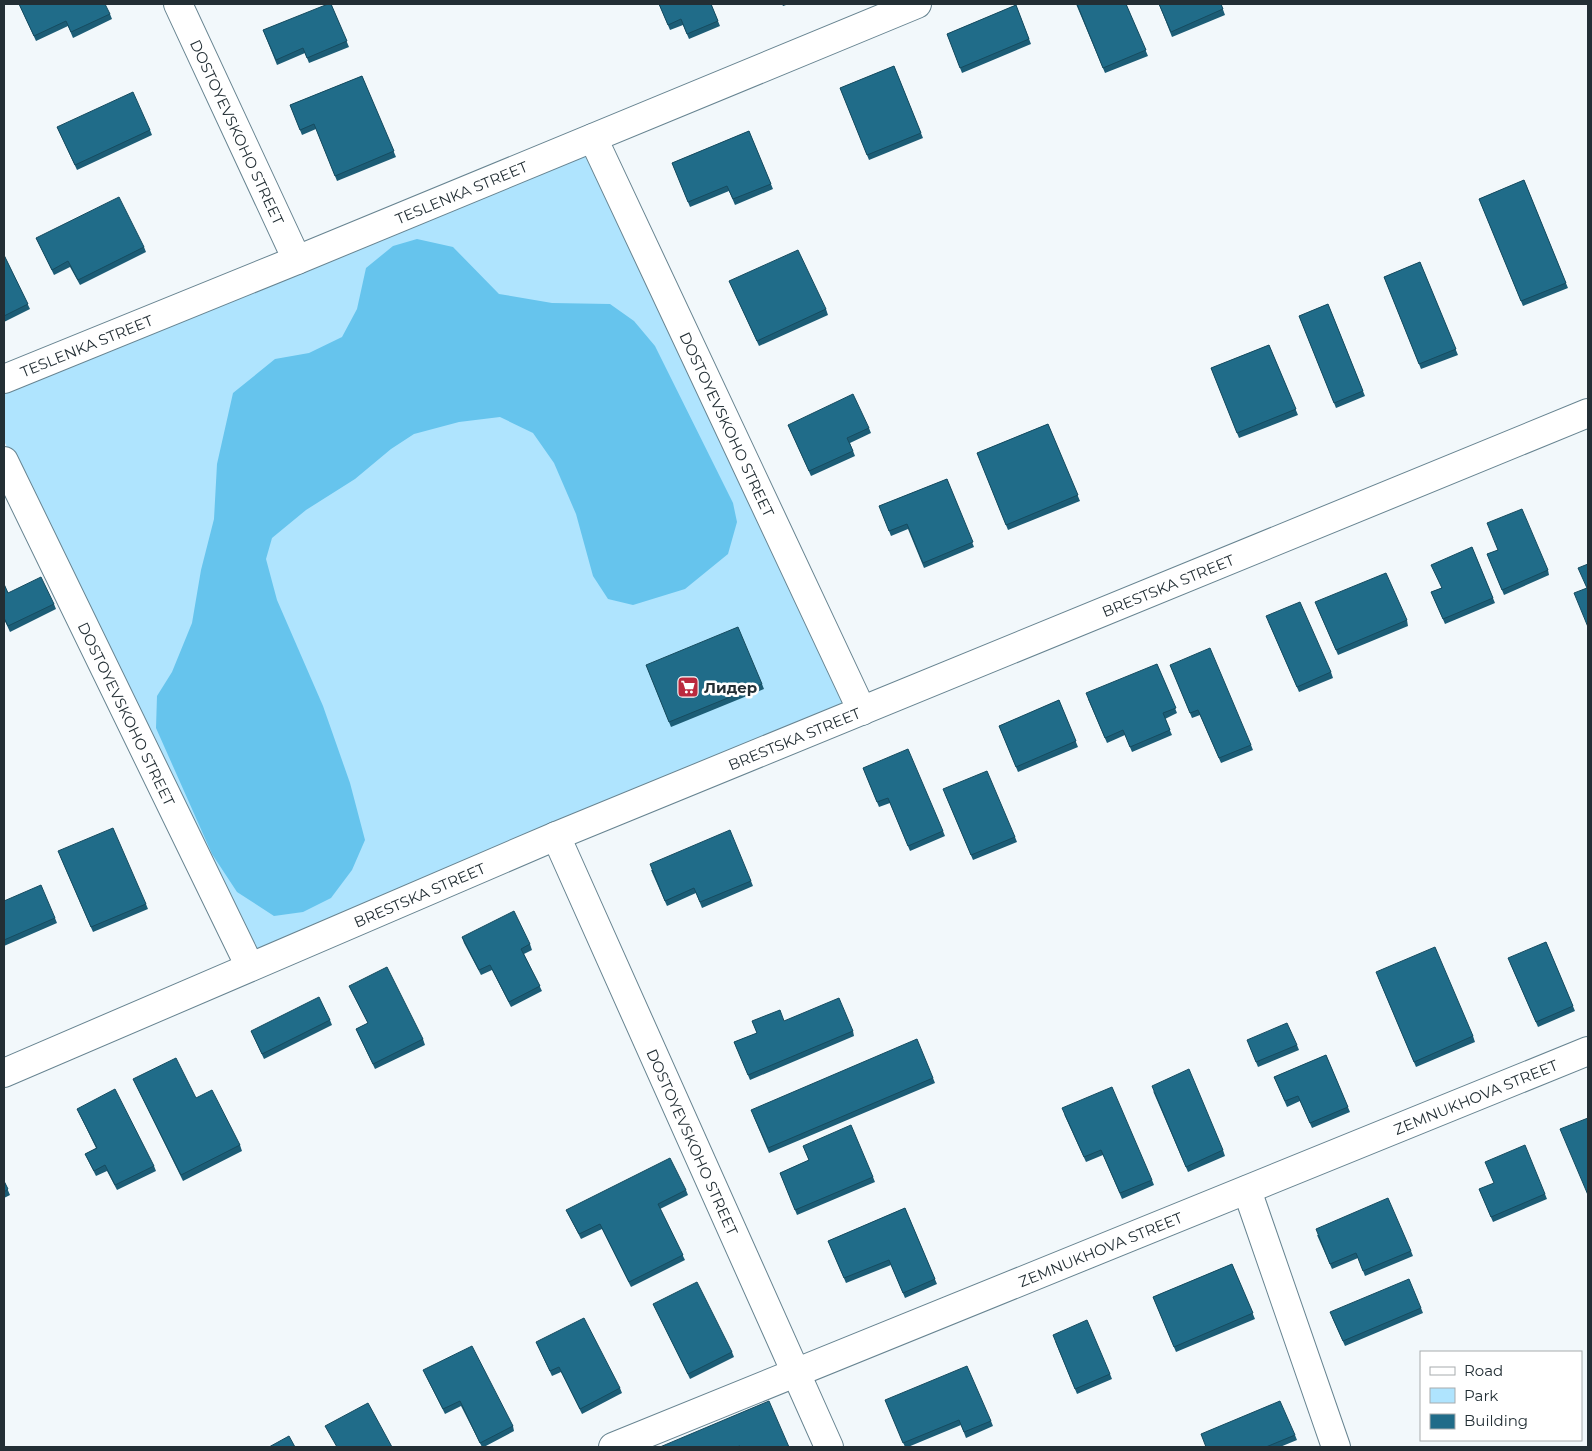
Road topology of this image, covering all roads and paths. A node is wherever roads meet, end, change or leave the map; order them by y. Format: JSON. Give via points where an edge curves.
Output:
{"nodes":[{"id":1,"x":178,"y":4,"type":"edge"},
{"id":2,"x":917,"y":4,"type":"edge"},
{"id":3,"x":593,"y":138,"type":"junction"},
{"id":4,"x":297,"y":260,"type":"junction"},
{"id":5,"x":4,"y":379,"type":"edge"},
{"id":6,"x":1588,"y":413,"type":"edge"},
{"id":7,"x":4,"y":461,"type":"edge"},
{"id":8,"x":862,"y":710,"type":"junction"},
{"id":9,"x":556,"y":836,"type":"junction"},
{"id":10,"x":250,"y":967,"type":"junction"},
{"id":11,"x":1588,"y":1051,"type":"edge"},
{"id":12,"x":4,"y":1073,"type":"edge"},
{"id":13,"x":1247,"y":1190,"type":"junction"},
{"id":14,"x":796,"y":1373,"type":"junction"},
{"id":15,"x":613,"y":1447,"type":"edge"},
{"id":16,"x":829,"y":1447,"type":"edge"},
{"id":17,"x":1336,"y":1447,"type":"edge"}],
"edges":[{"from":1,"to":4,"type":"street","name":"DOSTOYEVSKOHO STREET"},
{"from":2,"to":3,"type":"street","name":"TESLENKA STREET"},
{"from":3,"to":4,"type":"street","name":"TESLENKA STREET"},
{"from":3,"to":8,"type":"street","name":"DOSTOYEVSKOHO STREET"},
{"from":4,"to":5,"type":"street","name":"TESLENKA STREET"},
{"from":6,"to":8,"type":"street","name":"BRESTSKA STREET"},
{"from":7,"to":10,"type":"street","name":"DOSTOYEVSKOHO STREET"},
{"from":8,"to":9,"type":"street","name":"BRESTSKA STREET"},
{"from":9,"to":10,"type":"street","name":"BRESTSKA STREET"},
{"from":9,"to":14,"type":"street","name":"DOSTOYEVSKOHO STREET"},
{"from":10,"to":12,"type":"street","name":"BRESTSKA STREET"},
{"from":11,"to":13,"type":"street","name":"ZEMNUKHOVA STREET"},
{"from":13,"to":14,"type":"street","name":"ZEMNUKHOVA STREET"},
{"from":13,"to":17,"type":"street"},
{"from":14,"to":15,"type":"street","name":"ZEMNUKHOVA STREET"},
{"from":14,"to":16,"type":"street","name":"DOSTOYEVSKOHO STREET"}]}
